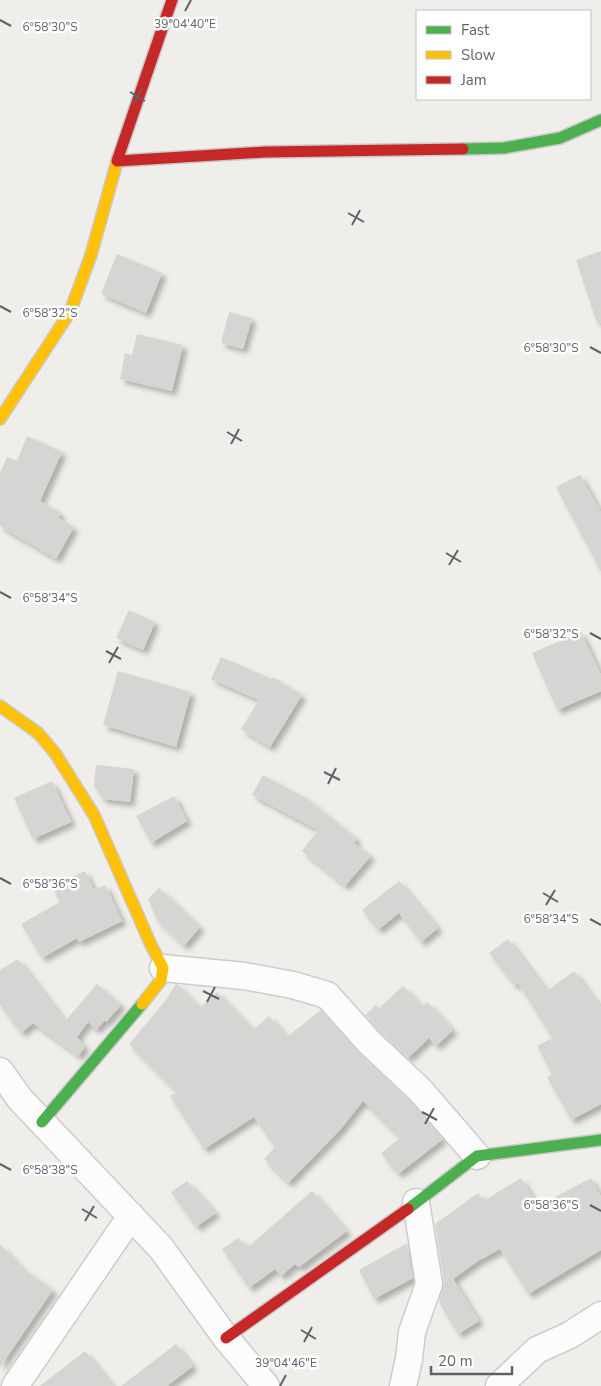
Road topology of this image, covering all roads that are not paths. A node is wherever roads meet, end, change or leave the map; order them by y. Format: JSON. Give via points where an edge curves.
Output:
{"nodes":[{"id":1,"x":172,"y":0,"type":"edge"},
{"id":2,"x":601,"y":120,"type":"edge"},
{"id":3,"x":117,"y":161,"type":"junction"},
{"id":4,"x":4,"y":403,"type":"edge"},
{"id":5,"x":0,"y":706,"type":"edge"},
{"id":6,"x":163,"y":968,"type":"junction"},
{"id":7,"x":0,"y":1071,"type":"edge"},
{"id":8,"x":42,"y":1122,"type":"junction"},
{"id":9,"x":601,"y":1140,"type":"edge"},
{"id":10,"x":477,"y":1156,"type":"junction"},
{"id":11,"x":416,"y":1202,"type":"junction"},
{"id":12,"x":131,"y":1216,"type":"junction"},
{"id":13,"x":601,"y":1315,"type":"edge"},
{"id":14,"x":226,"y":1338,"type":"junction"},
{"id":15,"x":15,"y":1386,"type":"edge"},
{"id":16,"x":266,"y":1386,"type":"edge"},
{"id":17,"x":403,"y":1386,"type":"edge"},
{"id":18,"x":499,"y":1386,"type":"edge"}],
"edges":[{"from":1,"to":3,"type":"street"},
{"from":2,"to":3,"type":"street","via":[[560,138],[504,148],[265,152]]},
{"from":3,"to":4,"type":"street","via":[[91,255],[70,312]]},
{"from":5,"to":6,"type":"street","via":[[38,734],[55,752],[94,815]]},
{"from":6,"to":8,"type":"street","via":[[161,980],[153,991]]},
{"from":6,"to":10,"type":"street","via":[[244,976],[327,995],[370,1043],[420,1090]]},
{"from":7,"to":8,"type":"street"},
{"from":8,"to":12,"type":"street"},
{"from":9,"to":10,"type":"street"},
{"from":10,"to":11,"type":"street"},
{"from":11,"to":14,"type":"street"},
{"from":11,"to":17,"type":"street","via":[[429,1284],[412,1332]]},
{"from":12,"to":14,"type":"street","via":[[161,1248]]},
{"from":12,"to":15,"type":"street"},
{"from":13,"to":18,"type":"street","via":[[570,1335],[536,1350]]},
{"from":14,"to":16,"type":"street"}]}
